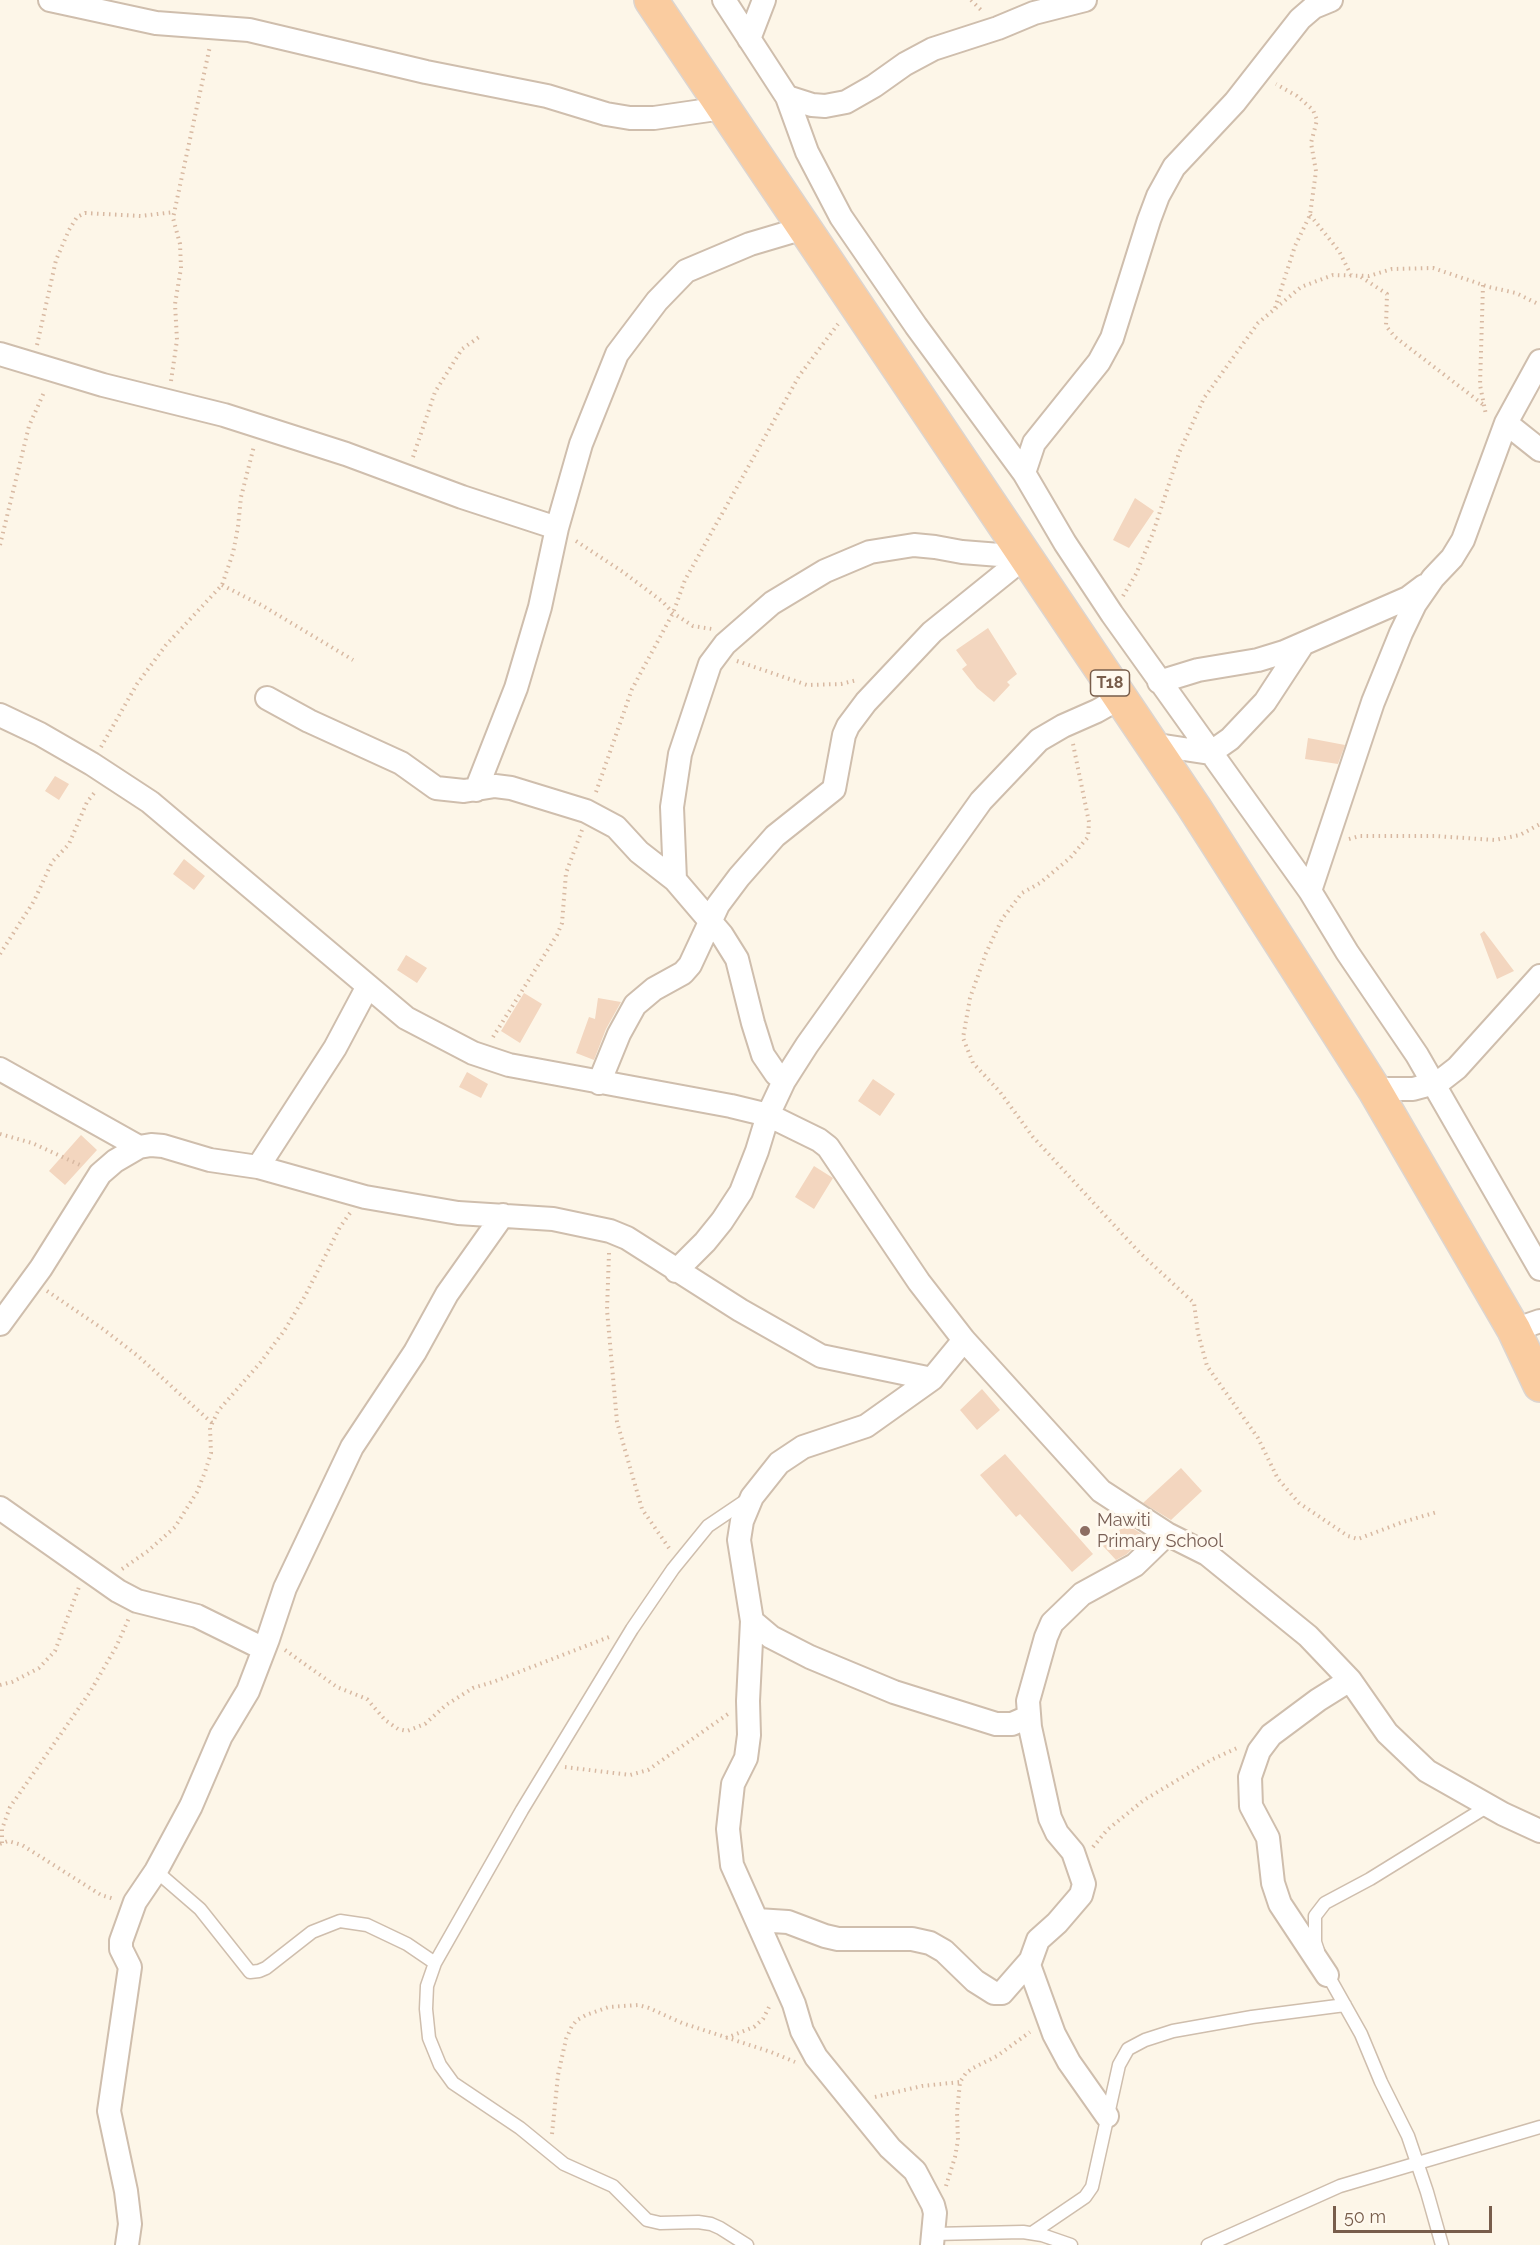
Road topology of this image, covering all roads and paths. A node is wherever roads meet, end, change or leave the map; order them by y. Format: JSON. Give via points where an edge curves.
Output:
{"nodes":[{"id":1,"x":50,"y":0,"type":"edge"},
{"id":2,"x":651,"y":0,"type":"edge"},
{"id":3,"x":724,"y":0,"type":"edge"},
{"id":4,"x":764,"y":0,"type":"edge"},
{"id":5,"x":1084,"y":0,"type":"edge"},
{"id":6,"x":1331,"y":0,"type":"edge"},
{"id":7,"x":213,"y":28,"type":"junction"},
{"id":8,"x":749,"y":39,"type":"junction"},
{"id":9,"x":1259,"y":73,"type":"junction"},
{"id":10,"x":787,"y":97,"type":"junction"},
{"id":11,"x":723,"y":108,"type":"junction"},
{"id":12,"x":174,"y":212,"type":"junction"},
{"id":13,"x":1310,"y":215,"type":"junction"},
{"id":14,"x":804,"y":228,"type":"junction"},
{"id":15,"x":1351,"y":275,"type":"junction"},
{"id":16,"x":1358,"y":275,"type":"junction"},
{"id":17,"x":1483,"y":285,"type":"junction"},
{"id":18,"x":855,"y":303,"type":"junction"},
{"id":19,"x":1540,"y":305,"type":"edge"},
{"id":20,"x":1275,"y":309,"type":"junction"},
{"id":21,"x":482,"y":335,"type":"dead end"},
{"id":22,"x":0,"y":354,"type":"edge"},
{"id":23,"x":1540,"y":362,"type":"edge"},
{"id":24,"x":33,"y":364,"type":"junction"},
{"id":25,"x":58,"y":372,"type":"junction"},
{"id":26,"x":168,"y":401,"type":"junction"},
{"id":27,"x":1485,"y":406,"type":"junction"},
{"id":28,"x":1496,"y":421,"type":"junction"},
{"id":29,"x":262,"y":427,"type":"junction"},
{"id":30,"x":1540,"y":450,"type":"edge"},
{"id":31,"x":1024,"y":473,"type":"junction"},
{"id":32,"x":400,"y":474,"type":"junction"},
{"id":33,"x":557,"y":528,"type":"junction"},
{"id":34,"x":0,"y":545,"type":"edge"},
{"id":35,"x":1025,"y":557,"type":"junction"},
{"id":36,"x":1433,"y":578,"type":"junction"},
{"id":37,"x":222,"y":585,"type":"junction"},
{"id":38,"x":673,"y":613,"type":"junction"},
{"id":39,"x":1112,"y":614,"type":"junction"},
{"id":40,"x":739,"y":631,"type":"junction"},
{"id":41,"x":1303,"y":644,"type":"junction"},
{"id":42,"x":716,"y":653,"type":"junction"},
{"id":43,"x":353,"y":660,"type":"dead end"},
{"id":44,"x":894,"y":673,"type":"junction"},
{"id":45,"x":1159,"y":682,"type":"junction"},
{"id":46,"x":267,"y":698,"type":"dead end"},
{"id":47,"x":1120,"y":698,"type":"junction"},
{"id":48,"x":0,"y":715,"type":"edge"},
{"id":49,"x":1071,"y":723,"type":"junction"},
{"id":50,"x":1151,"y":744,"type":"junction"},
{"id":51,"x":1210,"y":753,"type":"junction"},
{"id":52,"x":100,"y":769,"type":"junction"},
{"id":53,"x":476,"y":789,"type":"junction"},
{"id":54,"x":590,"y":813,"type":"junction"},
{"id":55,"x":1540,"y":824,"type":"edge"},
{"id":56,"x":1325,"y":844,"type":"junction"},
{"id":57,"x":675,"y":880,"type":"junction"},
{"id":58,"x":1310,"y":891,"type":"junction"},
{"id":59,"x":710,"y":921,"type":"junction"},
{"id":60,"x":0,"y":954,"type":"edge"},
{"id":61,"x":1540,"y":976,"type":"edge"},
{"id":62,"x":368,"y":986,"type":"junction"},
{"id":63,"x":481,"y":1056,"type":"junction"},
{"id":64,"x":0,"y":1069,"type":"edge"},
{"id":65,"x":784,"y":1081,"type":"junction"},
{"id":66,"x":599,"y":1083,"type":"junction"},
{"id":67,"x":1434,"y":1085,"type":"junction"},
{"id":68,"x":1374,"y":1089,"type":"junction"},
{"id":69,"x":768,"y":1115,"type":"junction"},
{"id":70,"x":0,"y":1134,"type":"edge"},
{"id":71,"x":139,"y":1147,"type":"junction"},
{"id":72,"x":258,"y":1167,"type":"junction"},
{"id":73,"x":100,"y":1174,"type":"junction"},
{"id":74,"x":366,"y":1197,"type":"junction"},
{"id":75,"x":503,"y":1215,"type":"junction"},
{"id":76,"x":610,"y":1231,"type":"junction"},
{"id":77,"x":1540,"y":1269,"type":"edge"},
{"id":78,"x":676,"y":1271,"type":"junction"},
{"id":79,"x":31,"y":1281,"type":"junction"},
{"id":80,"x":0,"y":1324,"type":"edge"},
{"id":81,"x":1527,"y":1325,"type":"edge"},
{"id":82,"x":964,"y":1340,"type":"junction"},
{"id":83,"x":932,"y":1379,"type":"junction"},
{"id":84,"x":1540,"y":1385,"type":"edge"},
{"id":85,"x":212,"y":1423,"type":"junction"},
{"id":86,"x":752,"y":1497,"type":"junction"},
{"id":87,"x":0,"y":1508,"type":"edge"},
{"id":88,"x":1437,"y":1512,"type":"dead end"},
{"id":89,"x":1167,"y":1534,"type":"junction"},
{"id":90,"x":679,"y":1562,"type":"junction"},
{"id":91,"x":92,"y":1574,"type":"junction"},
{"id":92,"x":137,"y":1601,"type":"junction"},
{"id":93,"x":752,"y":1621,"type":"junction"},
{"id":94,"x":632,"y":1629,"type":"junction"},
{"id":95,"x":266,"y":1644,"type":"junction"},
{"id":96,"x":1350,"y":1680,"type":"junction"},
{"id":97,"x":0,"y":1685,"type":"edge"},
{"id":98,"x":748,"y":1701,"type":"junction"},
{"id":99,"x":1028,"y":1717,"type":"junction"},
{"id":100,"x":1271,"y":1735,"type":"junction"},
{"id":101,"x":549,"y":1765,"type":"junction"},
{"id":102,"x":1488,"y":1806,"type":"junction"},
{"id":103,"x":1540,"y":1831,"type":"edge"},
{"id":104,"x":1,"y":1843,"type":"edge"},
{"id":105,"x":1077,"y":1866,"type":"junction"},
{"id":106,"x":156,"y":1871,"type":"junction"},
{"id":107,"x":135,"y":1902,"type":"junction"},
{"id":108,"x":757,"y":1920,"type":"junction"},
{"id":109,"x":1029,"y":1961,"type":"junction"},
{"id":110,"x":435,"y":1964,"type":"junction"},
{"id":111,"x":1327,"y":1975,"type":"junction"},
{"id":112,"x":782,"y":1977,"type":"junction"},
{"id":113,"x":1345,"y":2005,"type":"junction"},
{"id":114,"x":1048,"y":2019,"type":"junction"},
{"id":115,"x":726,"y":2038,"type":"junction"},
{"id":116,"x":834,"y":2079,"type":"junction"},
{"id":117,"x":960,"y":2082,"type":"junction"},
{"id":118,"x":853,"y":2102,"type":"junction"},
{"id":119,"x":1107,"y":2115,"type":"junction"},
{"id":120,"x":1540,"y":2127,"type":"edge"},
{"id":121,"x":551,"y":2153,"type":"junction"},
{"id":122,"x":1418,"y":2164,"type":"junction"},
{"id":123,"x":933,"y":2231,"type":"edge"},
{"id":124,"x":1032,"y":2233,"type":"junction"},
{"id":125,"x":127,"y":2245,"type":"edge"},
{"id":126,"x":747,"y":2245,"type":"edge"},
{"id":127,"x":1071,"y":2245,"type":"edge"},
{"id":128,"x":1208,"y":2245,"type":"edge"},
{"id":129,"x":1442,"y":2245,"type":"edge"}],
"edges":[{"from":1,"to":7,"type":"street","via":[[156,23]]},
{"from":2,"to":11,"type":"highway","number":"T18"},
{"from":3,"to":8,"type":"street"},
{"from":4,"to":8,"type":"street"},
{"from":5,"to":10,"type":"street","via":[[1034,13],[933,49],[846,102],[812,105]]},
{"from":6,"to":9,"type":"street","via":[[1300,19]]},
{"from":7,"to":11,"type":"street","via":[[249,30],[547,96],[606,114],[654,118]]},
{"from":7,"to":12,"type":"path"},
{"from":8,"to":10,"type":"street"},
{"from":9,"to":13,"type":"path","via":[[1297,96],[1317,115],[1311,143],[1316,171]]},
{"from":9,"to":31,"type":"street","via":[[1174,167],[1149,220],[1112,338],[1099,362],[1034,443]]},
{"from":10,"to":31,"type":"street","via":[[807,152],[841,217]]},
{"from":11,"to":14,"type":"highway","number":"T18"},
{"from":12,"to":24,"type":"path","via":[[141,216],[85,213],[77,217],[56,260]]},
{"from":12,"to":26,"type":"path","via":[[181,268],[177,340]]},
{"from":13,"to":15,"type":"path","via":[[1339,251]]},
{"from":13,"to":20,"type":"path","via":[[1295,246]]},
{"from":14,"to":18,"type":"highway","number":"T18"},
{"from":14,"to":33,"type":"street","via":[[750,244],[686,271],[657,301],[616,354],[582,444]]},
{"from":15,"to":16,"type":"path"},
{"from":15,"to":20,"type":"path","via":[[1333,275],[1301,287]]},
{"from":16,"to":17,"type":"path","via":[[1433,268]]},
{"from":16,"to":27,"type":"path","via":[[1387,294],[1386,326],[1395,337]]},
{"from":17,"to":19,"type":"path","via":[[1516,293]]},
{"from":17,"to":27,"type":"path","via":[[1480,385]]},
{"from":18,"to":35,"type":"highway","number":"T18"},
{"from":18,"to":38,"type":"path","via":[[794,386],[685,580]]},
{"from":20,"to":39,"type":"path","via":[[1258,323],[1204,398],[1179,453],[1137,574]]},
{"from":21,"to":32,"type":"path","via":[[462,349],[435,392],[415,455]]},
{"from":22,"to":24,"type":"street"},
{"from":23,"to":28,"type":"street"},
{"from":24,"to":25,"type":"street"},
{"from":25,"to":26,"type":"street"},
{"from":25,"to":34,"type":"path","via":[[42,393],[28,426]]},
{"from":26,"to":29,"type":"street"},
{"from":27,"to":28,"type":"path"},
{"from":28,"to":30,"type":"street"},
{"from":28,"to":36,"type":"street","via":[[1463,540]]},
{"from":29,"to":32,"type":"street"},
{"from":29,"to":37,"type":"path","via":[[246,473],[233,554]]},
{"from":31,"to":39,"type":"street"},
{"from":32,"to":33,"type":"street"},
{"from":33,"to":38,"type":"path","via":[[623,572]]},
{"from":33,"to":53,"type":"street","via":[[540,607],[516,687]]},
{"from":35,"to":40,"type":"street","via":[[914,545],[870,552],[825,571],[771,603]]},
{"from":35,"to":44,"type":"street","via":[[932,632]]},
{"from":35,"to":47,"type":"highway","number":"T18"},
{"from":36,"to":41,"type":"street","via":[[1408,598]]},
{"from":36,"to":56,"type":"street","via":[[1414,604],[1373,702]]},
{"from":37,"to":43,"type":"path"},
{"from":37,"to":52,"type":"path","via":[[166,645],[137,684]]},
{"from":38,"to":40,"type":"path","via":[[693,626]]},
{"from":38,"to":54,"type":"path","via":[[632,689]]},
{"from":39,"to":45,"type":"street"},
{"from":40,"to":42,"type":"street"},
{"from":41,"to":45,"type":"street","via":[[1258,660],[1198,670]]},
{"from":41,"to":51,"type":"street","via":[[1265,702],[1230,739]]},
{"from":42,"to":44,"type":"path","via":[[807,685],[841,684]]},
{"from":42,"to":57,"type":"street","via":[[680,754],[672,807]]},
{"from":44,"to":59,"type":"street","via":[[848,726],[834,789],[775,836],[739,877]]},
{"from":45,"to":51,"type":"street"},
{"from":46,"to":53,"type":"street","via":[[400,763],[436,788]]},
{"from":47,"to":49,"type":"street"},
{"from":47,"to":50,"type":"highway","number":"T18"},
{"from":48,"to":52,"type":"street"},
{"from":49,"to":65,"type":"street","via":[[1039,740],[981,801]]},
{"from":49,"to":88,"type":"path","via":[[1089,822],[1088,837],[1070,858],[1022,893],[1002,919],[970,998],[963,1038],[973,1063],[1033,1137],[1101,1211],[1194,1303],[1197,1333],[1208,1366],[1258,1438],[1278,1479],[1299,1503],[1353,1539],[1363,1539]]},
{"from":50,"to":51,"type":"street"},
{"from":50,"to":68,"type":"highway","number":"T18"},
{"from":51,"to":58,"type":"street"},
{"from":52,"to":60,"type":"path","via":[[69,844],[52,862],[34,901]]},
{"from":52,"to":62,"type":"street","via":[[150,802]]},
{"from":53,"to":54,"type":"street","via":[[511,788]]},
{"from":54,"to":57,"type":"street","via":[[616,827],[639,852]]},
{"from":54,"to":63,"type":"path","via":[[566,873],[560,929]]},
{"from":55,"to":56,"type":"path","via":[[1520,835],[1495,840],[1360,836]]},
{"from":56,"to":58,"type":"street"},
{"from":57,"to":59,"type":"street"},
{"from":58,"to":67,"type":"street"},
{"from":59,"to":65,"type":"street","via":[[737,959],[763,1055]]},
{"from":59,"to":66,"type":"street","via":[[683,973],[635,1005]]},
{"from":61,"to":67,"type":"street","via":[[1457,1068]]},
{"from":62,"to":63,"type":"street","via":[[406,1018]]},
{"from":62,"to":72,"type":"street","via":[[334,1048]]},
{"from":63,"to":66,"type":"street"},
{"from":64,"to":71,"type":"street"},
{"from":65,"to":69,"type":"street"},
{"from":66,"to":69,"type":"street"},
{"from":67,"to":68,"type":"street"},
{"from":67,"to":77,"type":"street"},
{"from":68,"to":81,"type":"highway","number":"T18"},
{"from":69,"to":78,"type":"street","via":[[741,1192],[716,1228]]},
{"from":69,"to":82,"type":"street","via":[[828,1147],[919,1282]]},
{"from":70,"to":73,"type":"path","via":[[32,1143]]},
{"from":71,"to":72,"type":"street","via":[[164,1146],[210,1160]]},
{"from":71,"to":73,"type":"street"},
{"from":72,"to":74,"type":"street"},
{"from":73,"to":79,"type":"street"},
{"from":74,"to":75,"type":"street","via":[[458,1213]]},
{"from":74,"to":85,"type":"path","via":[[340,1227],[284,1331]]},
{"from":75,"to":76,"type":"street","via":[[553,1219]]},
{"from":75,"to":95,"type":"street","via":[[447,1294],[415,1352],[352,1447],[285,1588]]},
{"from":76,"to":78,"type":"street"},
{"from":76,"to":90,"type":"path","via":[[607,1310],[617,1422],[642,1509]]},
{"from":78,"to":83,"type":"street","via":[[821,1356]]},
{"from":79,"to":80,"type":"street"},
{"from":79,"to":85,"type":"path","via":[[138,1356]]},
{"from":81,"to":84,"type":"highway","number":"T18"},
{"from":82,"to":83,"type":"street"},
{"from":82,"to":89,"type":"street","via":[[1101,1491]]},
{"from":83,"to":86,"type":"street","via":[[866,1426],[802,1447],[779,1462]]},
{"from":85,"to":91,"type":"path","via":[[211,1453],[205,1472],[175,1527],[123,1568]]},
{"from":86,"to":90,"type":"lane","via":[[708,1526]]},
{"from":86,"to":93,"type":"street","via":[[739,1540]]},
{"from":87,"to":91,"type":"street"},
{"from":89,"to":96,"type":"street","via":[[1207,1554],[1308,1636]]},
{"from":89,"to":99,"type":"street","via":[[1136,1565],[1082,1594],[1052,1623],[1028,1701]]},
{"from":90,"to":94,"type":"lane"},
{"from":91,"to":92,"type":"street"},
{"from":91,"to":97,"type":"path","via":[[55,1651],[39,1668]]},
{"from":92,"to":95,"type":"street","via":[[197,1616]]},
{"from":92,"to":104,"type":"path","via":[[90,1692],[10,1807]]},
{"from":93,"to":98,"type":"street"},
{"from":93,"to":99,"type":"street","via":[[771,1637],[810,1657],[894,1692],[996,1724],[1012,1724]]},
{"from":94,"to":95,"type":"path","via":[[473,1688],[425,1724],[407,1731],[385,1720],[367,1699],[337,1687]]},
{"from":94,"to":101,"type":"lane"},
{"from":95,"to":106,"type":"street","via":[[248,1691],[221,1736],[191,1806]]},
{"from":96,"to":100,"type":"street"},
{"from":96,"to":102,"type":"street","via":[[1387,1733],[1427,1771]]},
{"from":98,"to":101,"type":"path","via":[[648,1770],[630,1775]]},
{"from":98,"to":108,"type":"street","via":[[746,1758],[733,1784],[728,1829],[732,1865]]},
{"from":99,"to":105,"type":"street","via":[[1050,1818],[1073,1852]]},
{"from":100,"to":105,"type":"path","via":[[1211,1760],[1144,1800],[1107,1830]]},
{"from":100,"to":111,"type":"street","via":[[1259,1751],[1250,1777],[1251,1806],[1268,1838],[1273,1883],[1280,1904]]},
{"from":101,"to":110,"type":"lane"},
{"from":102,"to":103,"type":"street"},
{"from":102,"to":111,"type":"lane","via":[[1325,1903],[1315,1916],[1315,1942]]},
{"from":104,"to":107,"type":"path","via":[[22,1845],[101,1895]]},
{"from":105,"to":109,"type":"street","via":[[1084,1879],[1081,1895],[1038,1940]]},
{"from":106,"to":107,"type":"street"},
{"from":106,"to":110,"type":"lane","via":[[200,1909],[250,1972],[266,1968],[312,1932],[340,1921],[367,1925],[407,1944]]},
{"from":107,"to":125,"type":"street","via":[[120,1944],[130,1967],[109,2103],[126,2191],[130,2224]]},
{"from":108,"to":109,"type":"street","via":[[788,1922],[838,1939],[912,1939],[930,1943],[994,1993],[1002,1993]]},
{"from":108,"to":112,"type":"street"},
{"from":109,"to":114,"type":"street"},
{"from":110,"to":121,"type":"lane","via":[[427,1986],[426,2009],[429,2038],[440,2065],[453,2083]]},
{"from":111,"to":113,"type":"lane"},
{"from":112,"to":115,"type":"path","via":[[763,2019],[754,2028]]},
{"from":112,"to":116,"type":"street","via":[[802,2031]]},
{"from":113,"to":119,"type":"lane","via":[[1252,2017],[1145,2040],[1128,2049],[1119,2065]]},
{"from":113,"to":122,"type":"lane"},
{"from":114,"to":117,"type":"path","via":[[966,2073]]},
{"from":114,"to":119,"type":"street","via":[[1069,2062]]},
{"from":115,"to":116,"type":"path"},
{"from":115,"to":121,"type":"path","via":[[638,2005],[609,2007],[577,2020],[560,2058]]},
{"from":116,"to":118,"type":"street"},
{"from":117,"to":118,"type":"path"},
{"from":117,"to":123,"type":"path","via":[[956,2157]]},
{"from":118,"to":123,"type":"street","via":[[890,2148],[915,2171],[933,2205]]},
{"from":119,"to":124,"type":"lane","via":[[1092,2187],[1085,2197]]},
{"from":120,"to":122,"type":"lane"},
{"from":121,"to":126,"type":"lane","via":[[579,2172],[613,2186],[651,2222],[711,2224]]},
{"from":122,"to":128,"type":"lane","via":[[1340,2186]]},
{"from":122,"to":129,"type":"lane"},
{"from":123,"to":124,"type":"lane"},
{"from":124,"to":127,"type":"lane"}]}
